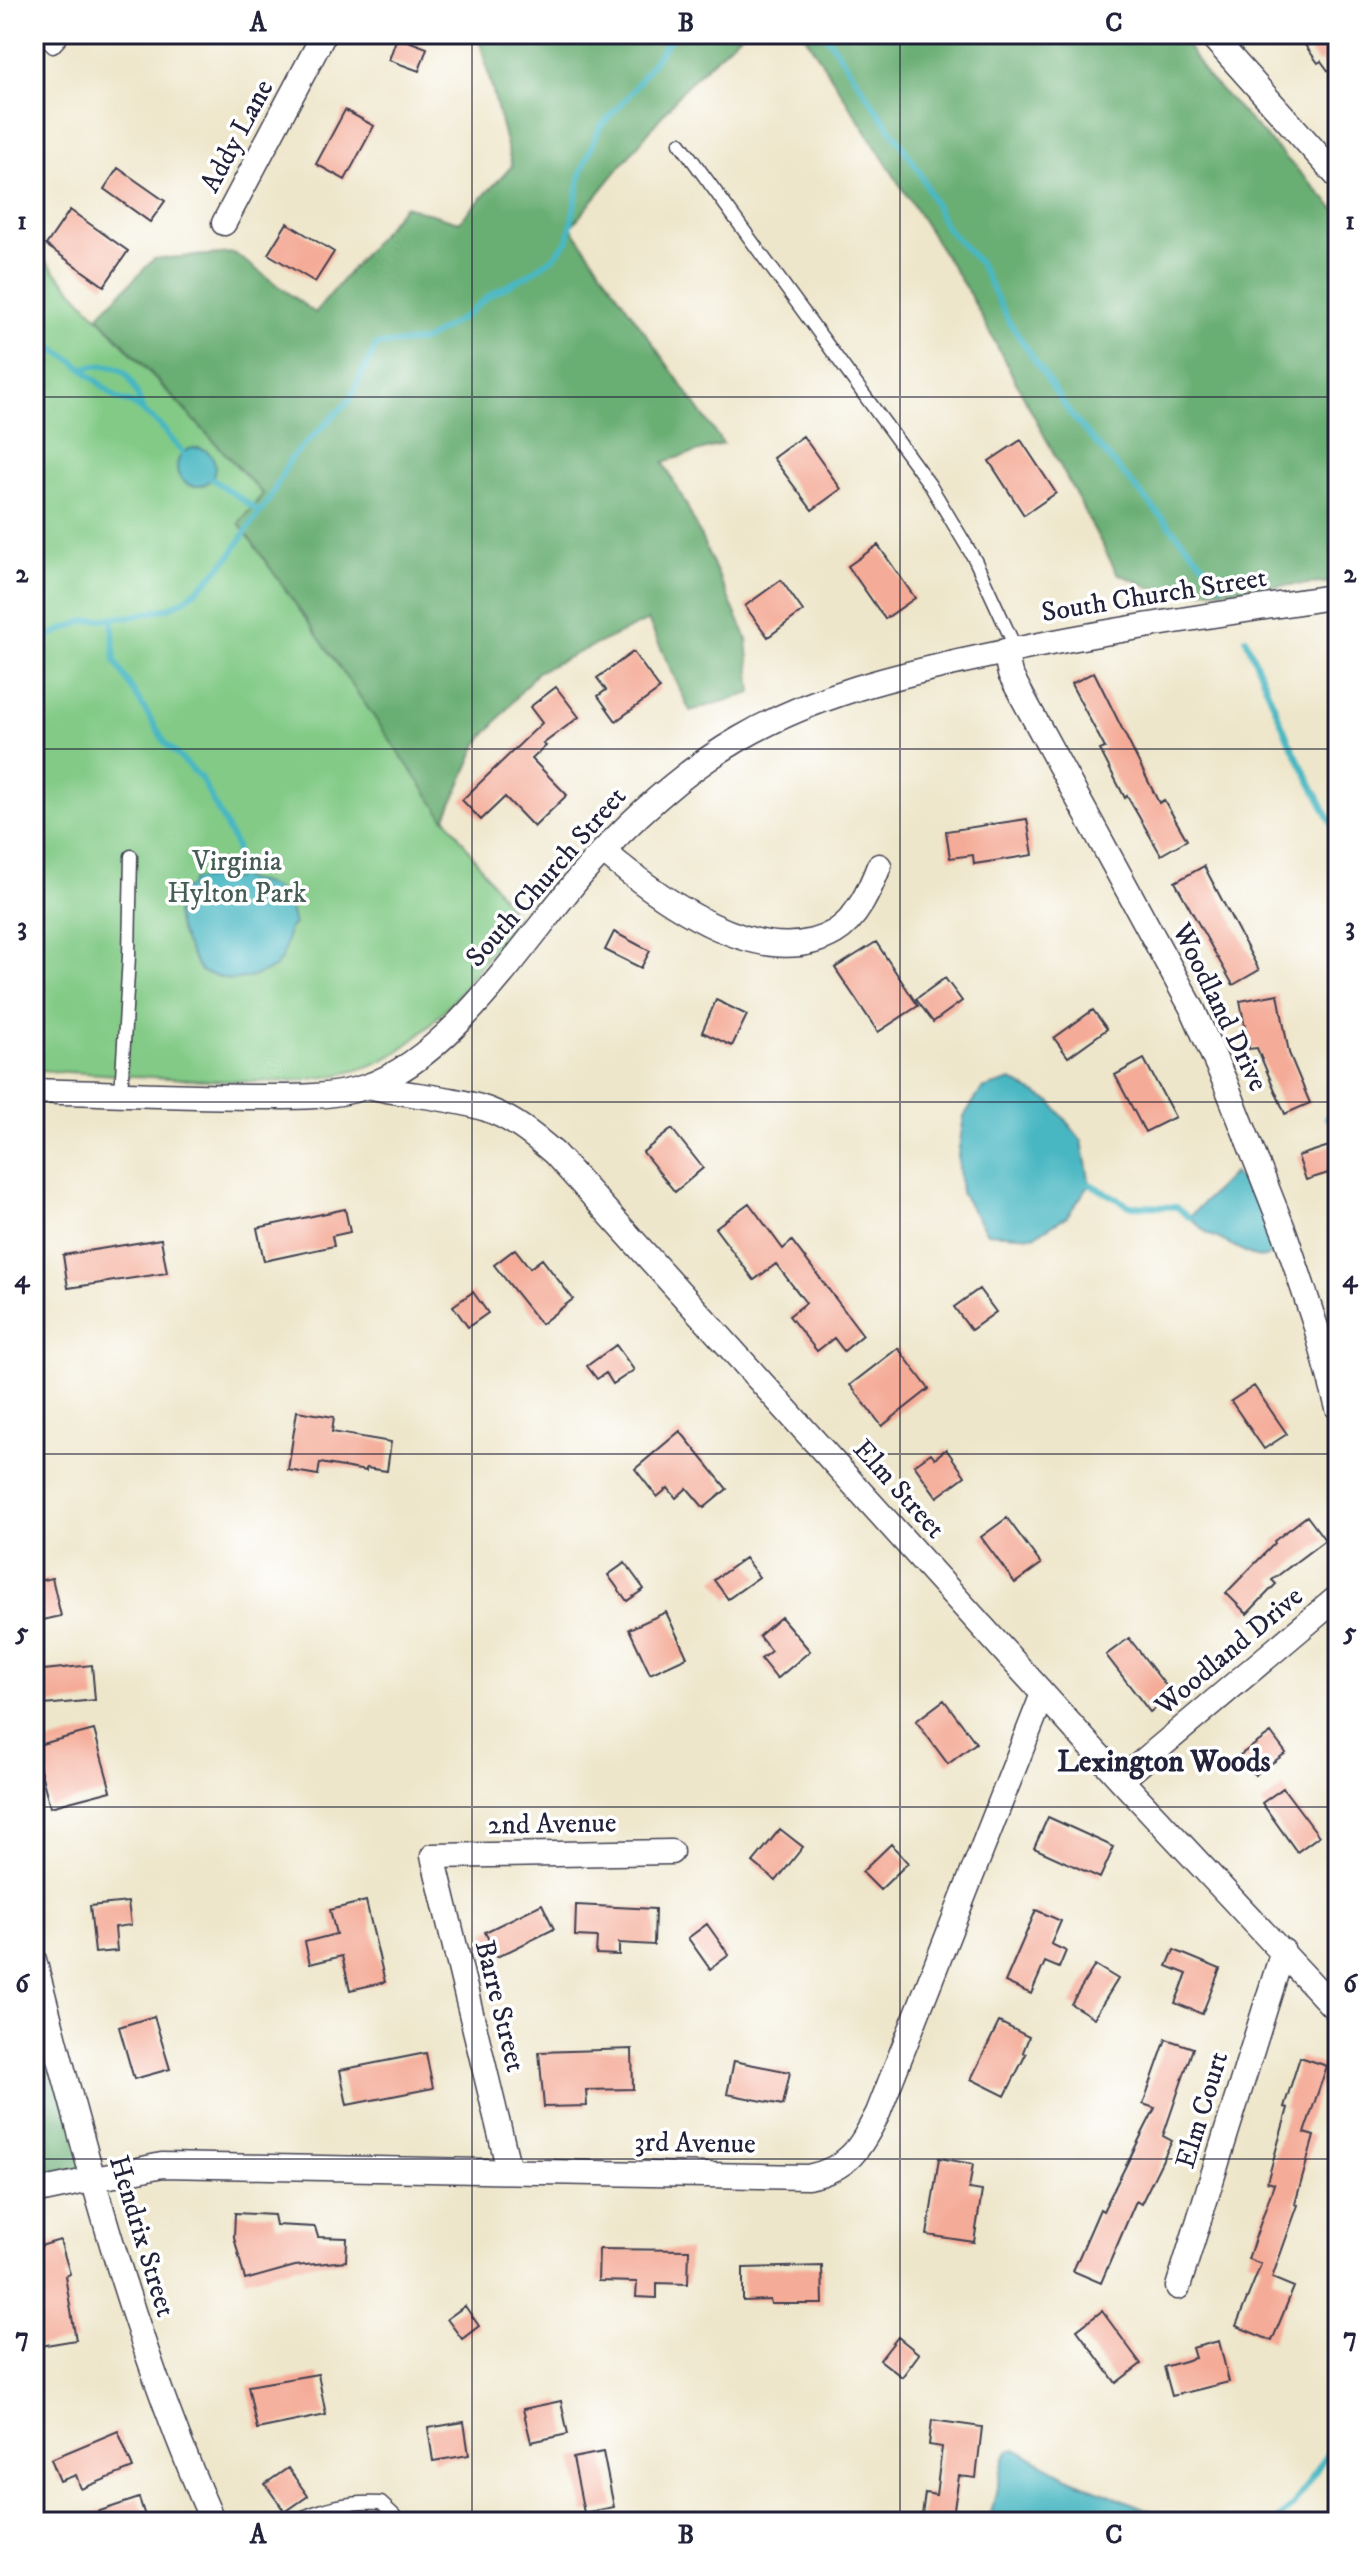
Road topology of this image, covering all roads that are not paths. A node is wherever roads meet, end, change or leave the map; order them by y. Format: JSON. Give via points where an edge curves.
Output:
{"nodes":[{"id":1,"x":42,"y":34,"type":"edge"},
{"id":2,"x":65,"y":34,"type":"edge"},
{"id":3,"x":324,"y":34,"type":"edge"},
{"id":4,"x":1210,"y":34,"type":"edge"},
{"id":5,"x":680,"y":143,"type":"dead end"},
{"id":6,"x":1338,"y":177,"type":"edge"},
{"id":7,"x":224,"y":223,"type":"dead end"},
{"id":8,"x":1338,"y":596,"type":"edge"},
{"id":9,"x":1010,"y":650,"type":"junction"},
{"id":10,"x":603,"y":851,"type":"junction"},
{"id":11,"x":131,"y":856,"type":"dead end"},
{"id":12,"x":879,"y":866,"type":"dead end"},
{"id":13,"x":368,"y":1086,"type":"junction"},
{"id":14,"x":34,"y":1091,"type":"edge"},
{"id":15,"x":121,"y":1094,"type":"junction"},
{"id":16,"x":1338,"y":1408,"type":"edge"},
{"id":17,"x":1338,"y":1597,"type":"edge"},
{"id":18,"x":1043,"y":1694,"type":"junction"},
{"id":19,"x":1121,"y":1780,"type":"junction"},
{"id":20,"x":671,"y":1852,"type":"dead end"},
{"id":21,"x":433,"y":1856,"type":"joint"},
{"id":22,"x":1283,"y":1951,"type":"junction"},
{"id":23,"x":34,"y":1960,"type":"edge"},
{"id":24,"x":1338,"y":2012,"type":"edge"},
{"id":25,"x":509,"y":2170,"type":"junction"},
{"id":26,"x":92,"y":2180,"type":"junction"},
{"id":27,"x":34,"y":2192,"type":"edge"},
{"id":28,"x":1178,"y":2287,"type":"dead end"},
{"id":29,"x":213,"y":2522,"type":"edge"},
{"id":30,"x":292,"y":2522,"type":"edge"},
{"id":31,"x":396,"y":2522,"type":"edge"}],
"edges":[{"from":1,"to":2,"type":"lane","via":[[53,47]]},
{"from":3,"to":7,"type":"street","name":"Addy Lane"},
{"from":4,"to":6,"type":"street"},
{"from":5,"to":9,"type":"lane","via":[[930,485],[975,560]]},
{"from":8,"to":9,"type":"street","name":"South Church Street"},
{"from":9,"to":10,"type":"street","name":"South Church Street","via":[[860,686],[774,720],[667,789]]},
{"from":9,"to":16,"type":"street","name":"Woodland Drive","via":[[1010,674],[1193,1010],[1225,1082],[1285,1234]]},
{"from":10,"to":12,"type":"street","via":[[646,887],[703,921],[779,944],[836,931],[862,902]]},
{"from":10,"to":13,"type":"street","name":"South Church Street","via":[[441,1040],[406,1067]]},
{"from":11,"to":15,"type":"lane"},
{"from":13,"to":15,"type":"street","name":"South Church Street","via":[[286,1097]]},
{"from":13,"to":18,"type":"street","name":"Elm Street","via":[[485,1108],[518,1124],[554,1153]]},
{"from":14,"to":15,"type":"street","name":"South Church Street"},
{"from":17,"to":19,"type":"street","name":"Woodland Drive"},
{"from":18,"to":19,"type":"street","name":"Elm Street"},
{"from":18,"to":25,"type":"street","name":"3rd Avenue","via":[[878,2113],[844,2164],[808,2177]]},
{"from":19,"to":22,"type":"street","name":"Elm Street"},
{"from":20,"to":21,"type":"street","name":"2nd Avenue"},
{"from":21,"to":25,"type":"street","name":"Barre Street"},
{"from":22,"to":24,"type":"street","name":"Elm Street"},
{"from":22,"to":28,"type":"street","name":"Elm Court"},
{"from":23,"to":26,"type":"street","name":"Hendrix Street"},
{"from":25,"to":26,"type":"street","name":"3rd Avenue","via":[[162,2165]]},
{"from":26,"to":27,"type":"street","name":"3rd Avenue"},
{"from":26,"to":29,"type":"street","name":"Hendrix Street","via":[[137,2325]]},
{"from":30,"to":31,"type":"lane","via":[[354,2502],[381,2503]]}]}
